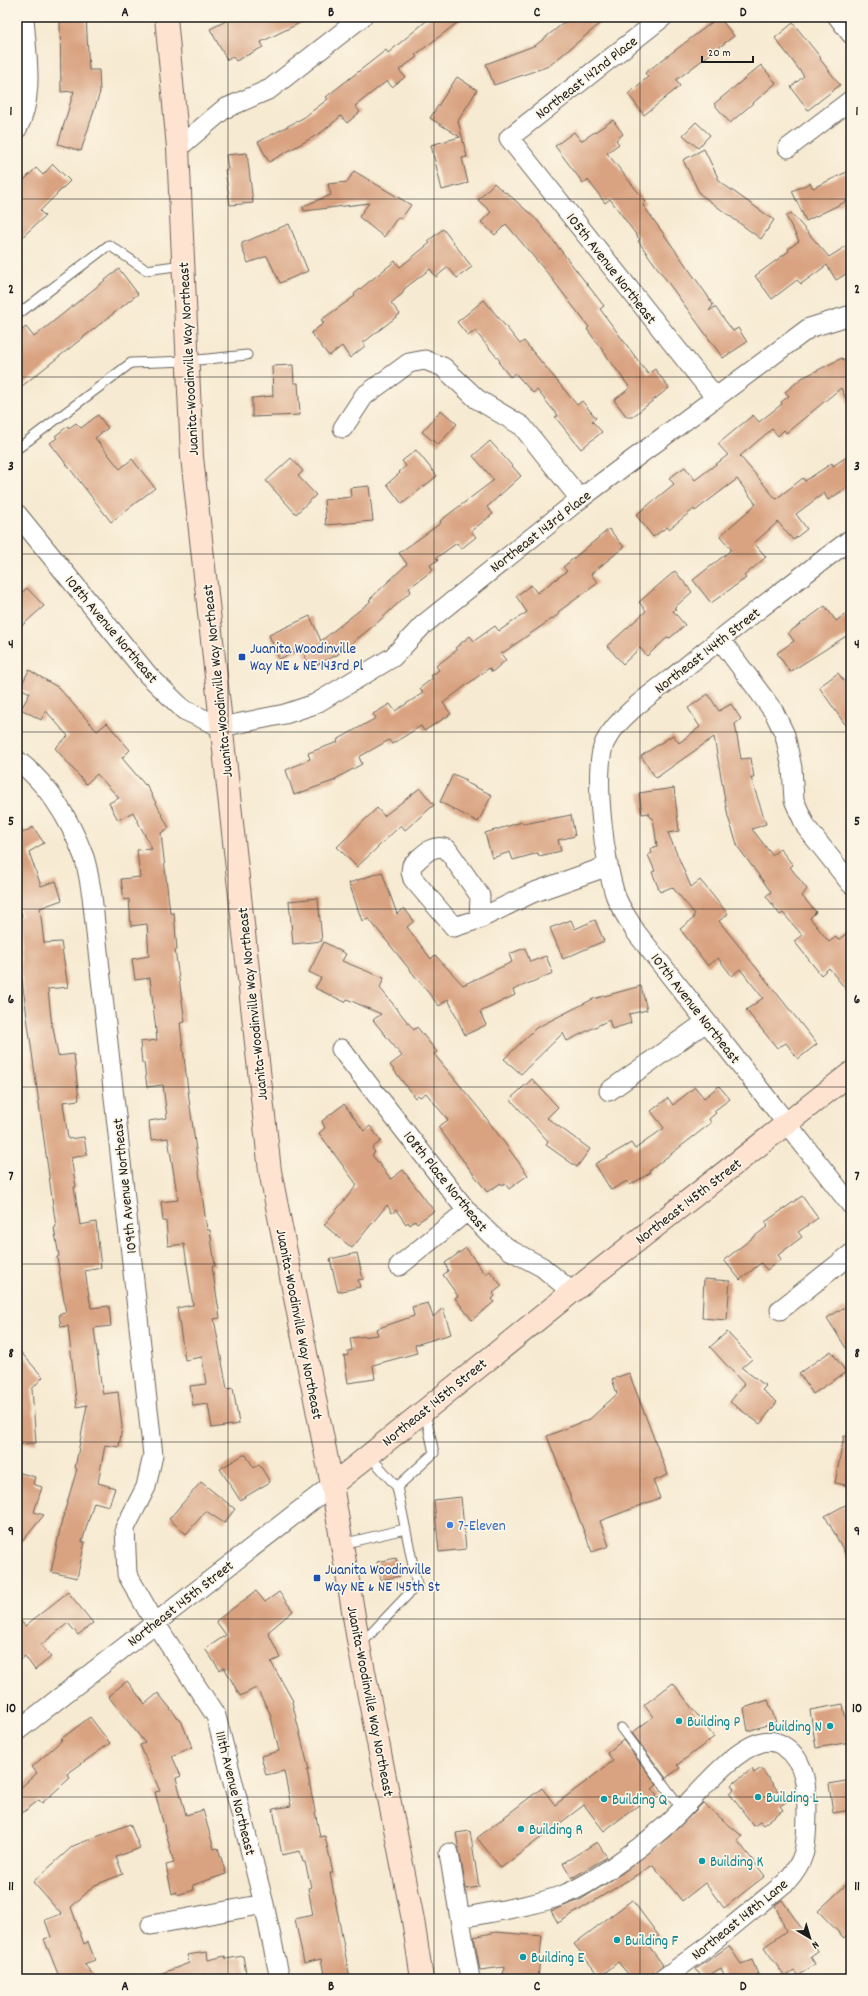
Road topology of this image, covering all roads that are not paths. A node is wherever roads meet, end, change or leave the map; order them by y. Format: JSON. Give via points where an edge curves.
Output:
{"nodes":[{"id":1,"x":24,"y":17,"type":"edge"},
{"id":2,"x":166,"y":17,"type":"edge"},
{"id":3,"x":662,"y":17,"type":"edge"},
{"id":4,"x":838,"y":17,"type":"edge"},
{"id":5,"x":357,"y":18,"type":"edge"},
{"id":6,"x":851,"y":34,"type":"edge"},
{"id":7,"x":851,"y":100,"type":"edge"},
{"id":8,"x":17,"y":130,"type":"edge"},
{"id":9,"x":509,"y":138,"type":"joint"},
{"id":10,"x":178,"y":148,"type":"junction"},
{"id":11,"x":788,"y":148,"type":"dead end"},
{"id":12,"x":183,"y":265,"type":"junction"},
{"id":13,"x":17,"y":315,"type":"edge"},
{"id":14,"x":851,"y":315,"type":"edge"},
{"id":15,"x":247,"y":354,"type":"dead end"},
{"id":16,"x":188,"y":361,"type":"junction"},
{"id":17,"x":716,"y":398,"type":"junction"},
{"id":18,"x":343,"y":428,"type":"dead end"},
{"id":19,"x":17,"y":449,"type":"edge"},
{"id":20,"x":580,"y":499,"type":"junction"},
{"id":21,"x":20,"y":526,"type":"edge"},
{"id":22,"x":851,"y":538,"type":"edge"},
{"id":23,"x":720,"y":639,"type":"junction"},
{"id":24,"x":222,"y":727,"type":"junction"},
{"id":25,"x":17,"y":760,"type":"edge"},
{"id":26,"x":598,"y":784,"type":"joint"},
{"id":27,"x":608,"y":866,"type":"junction"},
{"id":28,"x":851,"y":884,"type":"edge"},
{"id":29,"x":479,"y":919,"type":"dead end"},
{"id":30,"x":706,"y":1022,"type":"junction"},
{"id":31,"x":341,"y":1049,"type":"dead end"},
{"id":32,"x":851,"y":1073,"type":"edge"},
{"id":33,"x":609,"y":1091,"type":"dead end"},
{"id":34,"x":788,"y":1124,"type":"junction"},
{"id":35,"x":851,"y":1205,"type":"edge"},
{"id":36,"x":467,"y":1210,"type":"junction"},
{"id":37,"x":851,"y":1254,"type":"edge"},
{"id":38,"x":399,"y":1266,"type":"dead end"},
{"id":39,"x":572,"y":1292,"type":"junction"},
{"id":40,"x":780,"y":1310,"type":"dead end"},
{"id":41,"x":424,"y":1411,"type":"junction"},
{"id":42,"x":369,"y":1455,"type":"junction"},
{"id":43,"x":332,"y":1485,"type":"junction"},
{"id":44,"x":397,"y":1487,"type":"junction"},
{"id":45,"x":405,"y":1529,"type":"junction"},
{"id":46,"x":342,"y":1544,"type":"junction"},
{"id":47,"x":155,"y":1623,"type":"junction"},
{"id":48,"x":359,"y":1646,"type":"junction"},
{"id":49,"x":621,"y":1728,"type":"dead end"},
{"id":50,"x":17,"y":1731,"type":"edge"},
{"id":51,"x":682,"y":1809,"type":"junction"},
{"id":52,"x":449,"y":1853,"type":"dead end"},
{"id":53,"x":264,"y":1904,"type":"junction"},
{"id":54,"x":460,"y":1918,"type":"junction"},
{"id":55,"x":151,"y":1925,"type":"dead end"},
{"id":56,"x":280,"y":1979,"type":"edge"},
{"id":57,"x":422,"y":1979,"type":"edge"},
{"id":58,"x":470,"y":1979,"type":"edge"},
{"id":59,"x":663,"y":1979,"type":"edge"}],
"edges":[{"from":1,"to":8,"type":"street","via":[[28,88],[22,121]]},
{"from":2,"to":10,"type":"main road","name":"Juanita-Woodinville Way Northeast"},
{"from":3,"to":9,"type":"street","name":"Northeast 142nd Place"},
{"from":4,"to":6,"type":"street"},
{"from":5,"to":10,"type":"street","via":[[270,89],[224,109]]},
{"from":7,"to":11,"type":"street"},
{"from":9,"to":17,"type":"street","name":"105th Avenue Northeast"},
{"from":10,"to":12,"type":"main road","name":"Juanita-Woodinville Way Northeast"},
{"from":12,"to":13,"type":"lane","via":[[146,270],[110,245]]},
{"from":12,"to":16,"type":"main road","name":"Juanita-Woodinville Way Northeast"},
{"from":14,"to":17,"type":"street","name":"Northeast 143rd Place","via":[[809,328]]},
{"from":15,"to":16,"type":"lane"},
{"from":16,"to":19,"type":"lane","via":[[131,363]]},
{"from":16,"to":24,"type":"main road","name":"Juanita-Woodinville Way Northeast","via":[[192,457]]},
{"from":17,"to":20,"type":"street","name":"Northeast 143rd Place"},
{"from":18,"to":20,"type":"street","via":[[364,396],[409,363],[425,360],[443,367],[477,399],[522,426]]},
{"from":20,"to":24,"type":"street","name":"Northeast 143rd Place","via":[[423,625],[393,658],[315,704],[285,714]]},
{"from":21,"to":24,"type":"street","name":"108th Avenue Northeast","via":[[148,675],[184,710]]},
{"from":22,"to":23,"type":"street","name":"Northeast 144th Street"},
{"from":23,"to":26,"type":"street","name":"Northeast 144th Street","via":[[625,716],[605,742]]},
{"from":23,"to":28,"type":"street","via":[[774,712],[785,735],[792,768],[794,800],[806,827]]},
{"from":24,"to":43,"type":"main road","name":"Juanita-Woodinville Way Northeast","via":[[270,1171]]},
{"from":25,"to":47,"type":"street","name":"109th Avenue Northeast","via":[[30,770],[64,813],[84,858],[92,896],[153,1455],[146,1487],[125,1528],[127,1574]]},
{"from":26,"to":27,"type":"street","name":"107th Avenue Northeast"},
{"from":27,"to":29,"type":"street","via":[[532,893]]},
{"from":27,"to":30,"type":"street","name":"107th Avenue Northeast","via":[[616,897],[635,931]]},
{"from":30,"to":33,"type":"street"},
{"from":30,"to":34,"type":"street","name":"107th Avenue Northeast"},
{"from":31,"to":36,"type":"street","name":"108th Place Northeast"},
{"from":32,"to":34,"type":"main road","name":"Northeast 145th Street"},
{"from":34,"to":35,"type":"street","name":"107th Avenue Northeast"},
{"from":34,"to":39,"type":"main road","name":"Northeast 145th Street"},
{"from":36,"to":38,"type":"street"},
{"from":36,"to":39,"type":"street","name":"108th Place Northeast","via":[[510,1250],[542,1267]]},
{"from":37,"to":40,"type":"street"},
{"from":39,"to":41,"type":"main road","name":"Northeast 145th Street"},
{"from":41,"to":42,"type":"main road","name":"Northeast 145th Street"},
{"from":41,"to":44,"type":"lane","via":[[434,1453]]},
{"from":42,"to":43,"type":"main road","name":"Northeast 145th Street"},
{"from":42,"to":44,"type":"lane"},
{"from":43,"to":46,"type":"main road","name":"Juanita-Woodinville Way Northeast"},
{"from":43,"to":47,"type":"street","name":"Northeast 145th Street"},
{"from":44,"to":45,"type":"lane"},
{"from":45,"to":46,"type":"lane"},
{"from":45,"to":48,"type":"lane","via":[[417,1585]]},
{"from":46,"to":48,"type":"main road","name":"Juanita-Woodinville Way Northeast"},
{"from":47,"to":50,"type":"street","name":"Northeast 145th Street"},
{"from":47,"to":53,"type":"street","name":"111th Avenue Northeast","via":[[216,1716]]},
{"from":48,"to":57,"type":"main road","name":"Juanita-Woodinville Way Northeast","via":[[413,1920]]},
{"from":49,"to":51,"type":"lane"},
{"from":51,"to":54,"type":"street","via":[[662,1829],[586,1884],[539,1902]]},
{"from":51,"to":59,"type":"street","name":"Northeast 148th Lane","via":[[729,1762],[750,1747],[776,1741],[790,1750],[800,1766],[807,1796],[806,1838],[803,1858],[797,1870],[786,1882]]},
{"from":52,"to":54,"type":"street"},
{"from":53,"to":55,"type":"street"},
{"from":53,"to":56,"type":"street","name":"111th Avenue Northeast"},
{"from":54,"to":58,"type":"street"}]}
